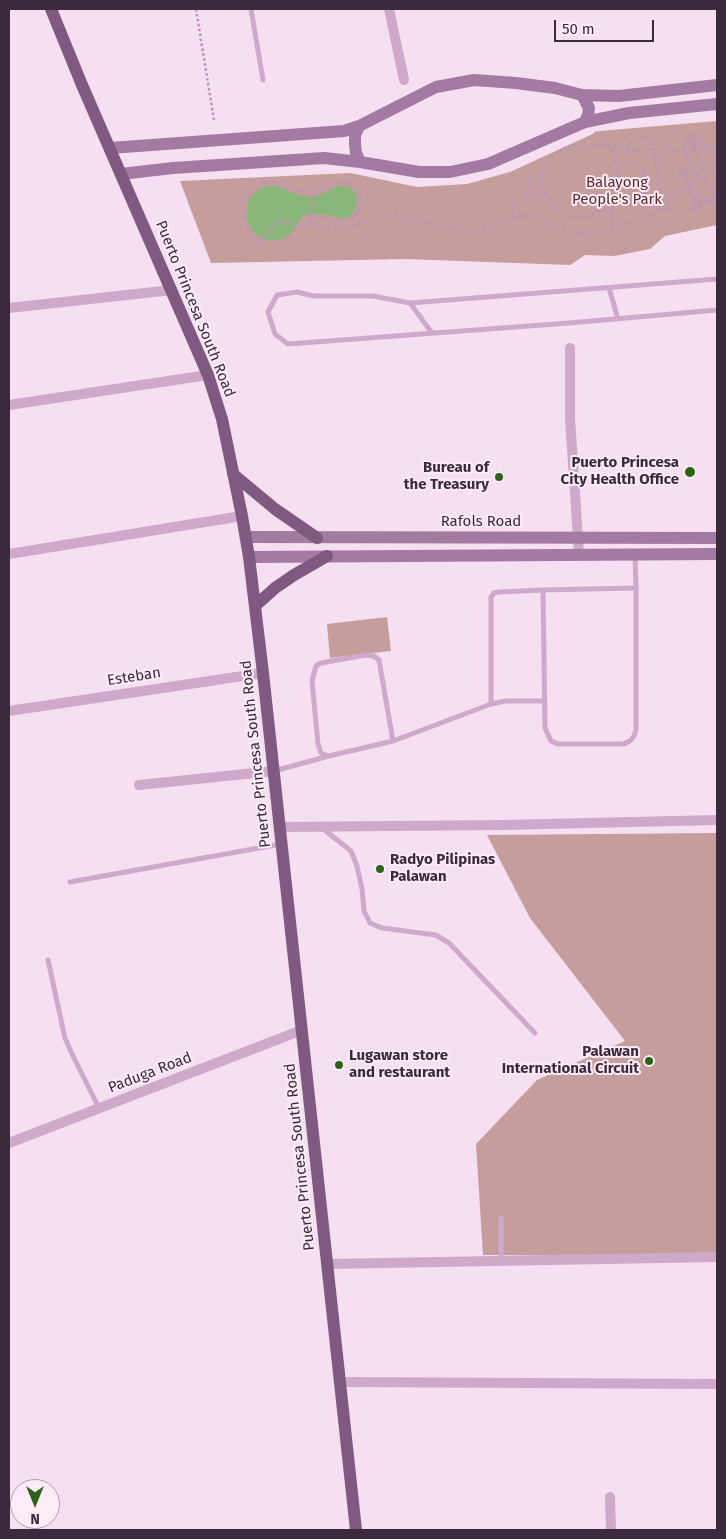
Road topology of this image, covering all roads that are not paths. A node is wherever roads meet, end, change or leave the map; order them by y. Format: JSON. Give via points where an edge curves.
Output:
{"nodes":[{"id":1,"x":51,"y":9,"type":"edge"},
{"id":2,"x":251,"y":9,"type":"edge"},
{"id":3,"x":389,"y":9,"type":"edge"},
{"id":4,"x":262,"y":80,"type":"dead end"},
{"id":5,"x":404,"y":80,"type":"dead end"},
{"id":6,"x":717,"y":85,"type":"edge"},
{"id":7,"x":582,"y":94,"type":"junction"},
{"id":8,"x":717,"y":104,"type":"edge"},
{"id":9,"x":586,"y":122,"type":"junction"},
{"id":10,"x":359,"y":126,"type":"junction"},
{"id":11,"x":110,"y":148,"type":"junction"},
{"id":12,"x":360,"y":162,"type":"junction"},
{"id":13,"x":121,"y":174,"type":"junction"},
{"id":14,"x":717,"y":279,"type":"edge"},
{"id":15,"x":608,"y":288,"type":"junction"},
{"id":16,"x":172,"y":290,"type":"junction"},
{"id":17,"x":410,"y":303,"type":"junction"},
{"id":18,"x":9,"y":308,"type":"edge"},
{"id":19,"x":717,"y":310,"type":"edge"},
{"id":20,"x":618,"y":319,"type":"junction"},
{"id":21,"x":432,"y":333,"type":"junction"},
{"id":22,"x":570,"y":348,"type":"dead end"},
{"id":23,"x":208,"y":375,"type":"junction"},
{"id":24,"x":9,"y":405,"type":"edge"},
{"id":25,"x":233,"y":474,"type":"junction"},
{"id":26,"x":242,"y":516,"type":"junction"},
{"id":27,"x":246,"y":537,"type":"junction"},
{"id":28,"x":317,"y":538,"type":"junction"},
{"id":29,"x":578,"y":538,"type":"junction"},
{"id":30,"x":717,"y":538,"type":"edge"},
{"id":31,"x":9,"y":554,"type":"edge"},
{"id":32,"x":579,"y":554,"type":"junction"},
{"id":33,"x":635,"y":554,"type":"junction"},
{"id":34,"x":717,"y":554,"type":"edge"},
{"id":35,"x":327,"y":556,"type":"junction"},
{"id":36,"x":249,"y":557,"type":"junction"},
{"id":37,"x":636,"y":588,"type":"junction"},
{"id":38,"x":543,"y":590,"type":"junction"},
{"id":39,"x":255,"y":606,"type":"junction"},
{"id":40,"x":263,"y":673,"type":"junction"},
{"id":41,"x":545,"y":701,"type":"junction"},
{"id":42,"x":491,"y":704,"type":"junction"},
{"id":43,"x":9,"y":711,"type":"edge"},
{"id":44,"x":393,"y":741,"type":"junction"},
{"id":45,"x":329,"y":756,"type":"junction"},
{"id":46,"x":274,"y":771,"type":"junction"},
{"id":47,"x":139,"y":785,"type":"dead end"},
{"id":48,"x":717,"y":820,"type":"edge"},
{"id":49,"x":320,"y":826,"type":"junction"},
{"id":50,"x":280,"y":827,"type":"junction"},
{"id":51,"x":282,"y":844,"type":"junction"},
{"id":52,"x":70,"y":882,"type":"dead end"},
{"id":53,"x":48,"y":960,"type":"dead end"},
{"id":54,"x":302,"y":1030,"type":"junction"},
{"id":55,"x":535,"y":1033,"type":"dead end"},
{"id":56,"x":99,"y":1108,"type":"junction"},
{"id":57,"x":9,"y":1143,"type":"edge"},
{"id":58,"x":501,"y":1218,"type":"dead end"},
{"id":59,"x":717,"y":1257,"type":"edge"},
{"id":60,"x":501,"y":1262,"type":"junction"},
{"id":61,"x":328,"y":1264,"type":"junction"},
{"id":62,"x":341,"y":1382,"type":"junction"},
{"id":63,"x":717,"y":1384,"type":"edge"},
{"id":64,"x":610,"y":1497,"type":"dead end"},
{"id":65,"x":356,"y":1530,"type":"edge"},
{"id":66,"x":611,"y":1530,"type":"edge"}],
"edges":[{"from":1,"to":11,"type":"main road","name":"Puerto Princesa South Road"},
{"from":2,"to":4,"type":"lane"},
{"from":3,"to":5,"type":"street"},
{"from":6,"to":7,"type":"street","via":[[619,96]]},
{"from":7,"to":9,"type":"street","via":[[589,108]]},
{"from":7,"to":10,"type":"street","via":[[526,84],[474,80],[436,87]]},
{"from":8,"to":9,"type":"street","via":[[628,113]]},
{"from":9,"to":12,"type":"street","via":[[488,164],[450,172],[419,172]]},
{"from":10,"to":11,"type":"street","via":[[344,132]]},
{"from":10,"to":12,"type":"street","via":[[354,144]]},
{"from":11,"to":13,"type":"main road","name":"Puerto Princesa South Road"},
{"from":12,"to":13,"type":"street","via":[[324,158]]},
{"from":13,"to":16,"type":"main road","name":"Puerto Princesa South Road"},
{"from":14,"to":15,"type":"lane"},
{"from":15,"to":17,"type":"lane"},
{"from":15,"to":20,"type":"lane"},
{"from":16,"to":18,"type":"street"},
{"from":16,"to":23,"type":"main road","name":"Puerto Princesa South Road"},
{"from":17,"to":21,"type":"lane"},
{"from":17,"to":21,"type":"lane","via":[[373,296],[314,296],[297,292],[277,295],[268,312],[275,334],[288,344]]},
{"from":19,"to":20,"type":"lane"},
{"from":20,"to":21,"type":"lane"},
{"from":22,"to":29,"type":"street","via":[[570,418]]},
{"from":23,"to":24,"type":"street"},
{"from":23,"to":25,"type":"main road","name":"Puerto Princesa South Road","via":[[222,419]]},
{"from":25,"to":26,"type":"main road","name":"Puerto Princesa South Road"},
{"from":25,"to":28,"type":"main road"},
{"from":26,"to":27,"type":"main road","name":"Puerto Princesa South Road"},
{"from":26,"to":31,"type":"street"},
{"from":27,"to":28,"type":"street","name":"Rafols Road"},
{"from":27,"to":36,"type":"main road","name":"Puerto Princesa South Road"},
{"from":28,"to":29,"type":"street","name":"Rafols Road"},
{"from":29,"to":30,"type":"street","name":"Rafols Road"},
{"from":29,"to":32,"type":"street"},
{"from":32,"to":33,"type":"street"},
{"from":32,"to":35,"type":"street"},
{"from":33,"to":34,"type":"street"},
{"from":33,"to":37,"type":"lane"},
{"from":35,"to":36,"type":"street"},
{"from":35,"to":39,"type":"main road","via":[[275,588]]},
{"from":36,"to":39,"type":"main road","name":"Puerto Princesa South Road"},
{"from":37,"to":38,"type":"lane"},
{"from":37,"to":41,"type":"lane","via":[[636,730],[631,740],[624,744],[551,742],[545,728]]},
{"from":38,"to":41,"type":"lane"},
{"from":38,"to":42,"type":"lane","via":[[499,592],[491,597]]},
{"from":39,"to":40,"type":"main road","name":"Puerto Princesa South Road"},
{"from":40,"to":43,"type":"street","name":"Esteban"},
{"from":40,"to":46,"type":"main road","name":"Puerto Princesa South Road"},
{"from":41,"to":42,"type":"lane"},
{"from":42,"to":44,"type":"lane"},
{"from":44,"to":45,"type":"lane"},
{"from":44,"to":45,"type":"lane","via":[[379,660],[366,655],[321,663],[314,671],[312,681],[319,749]]},
{"from":45,"to":46,"type":"lane"},
{"from":46,"to":47,"type":"street"},
{"from":46,"to":50,"type":"main road","name":"Puerto Princesa South Road"},
{"from":48,"to":49,"type":"street"},
{"from":49,"to":50,"type":"street"},
{"from":49,"to":55,"type":"lane","via":[[351,851],[362,889],[364,911],[370,923],[382,928],[436,935],[449,943]]},
{"from":50,"to":51,"type":"main road","name":"Puerto Princesa South Road"},
{"from":51,"to":52,"type":"lane"},
{"from":51,"to":54,"type":"main road","name":"Puerto Princesa South Road"},
{"from":53,"to":56,"type":"lane","via":[[65,1038]]},
{"from":54,"to":56,"type":"street","name":"Paduga Road"},
{"from":54,"to":61,"type":"main road","name":"Puerto Princesa South Road"},
{"from":56,"to":57,"type":"street","name":"Paduga Road"},
{"from":58,"to":60,"type":"lane"},
{"from":59,"to":60,"type":"street"},
{"from":60,"to":61,"type":"street"},
{"from":61,"to":62,"type":"main road","name":"Puerto Princesa South Road"},
{"from":62,"to":63,"type":"street"},
{"from":62,"to":65,"type":"main road","name":"Puerto Princesa South Road"},
{"from":64,"to":66,"type":"street"}]}
